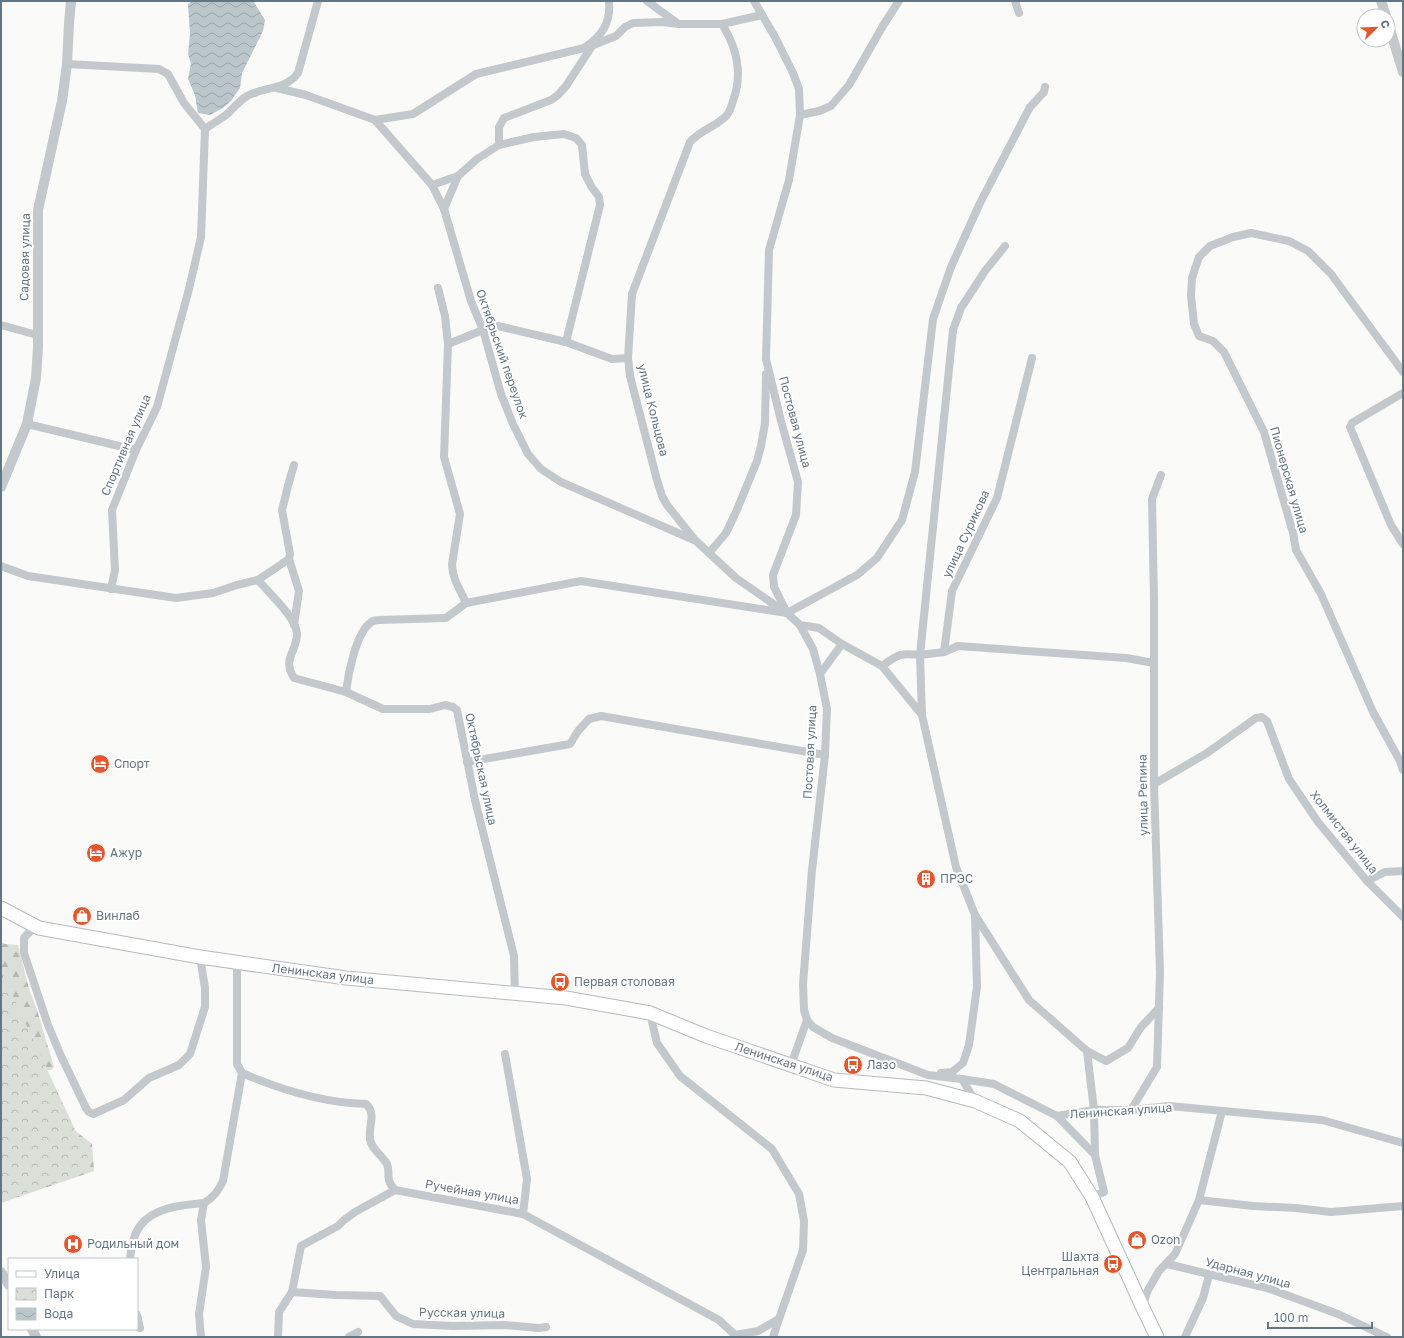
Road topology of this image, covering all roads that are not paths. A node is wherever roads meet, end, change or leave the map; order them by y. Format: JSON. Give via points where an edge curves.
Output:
{"nodes":[{"id":1,"x":70,"y":1,"type":"edge"},
{"id":2,"x":318,"y":1,"type":"edge"},
{"id":3,"x":609,"y":1,"type":"edge"},
{"id":4,"x":647,"y":1,"type":"edge"},
{"id":5,"x":754,"y":1,"type":"edge"},
{"id":6,"x":899,"y":1,"type":"edge"},
{"id":7,"x":1015,"y":1,"type":"edge"},
{"id":8,"x":1019,"y":13,"type":"dead end"},
{"id":9,"x":762,"y":14,"type":"junction"},
{"id":10,"x":678,"y":24,"type":"junction"},
{"id":11,"x":722,"y":24,"type":"junction"},
{"id":12,"x":588,"y":47,"type":"junction"},
{"id":13,"x":1396,"y":48,"type":"edge"},
{"id":14,"x":67,"y":64,"type":"junction"},
{"id":15,"x":1403,"y":72,"type":"edge"},
{"id":16,"x":1045,"y":87,"type":"dead end"},
{"id":17,"x":277,"y":88,"type":"junction"},
{"id":18,"x":800,"y":115,"type":"junction"},
{"id":19,"x":375,"y":120,"type":"junction"},
{"id":20,"x":205,"y":129,"type":"junction"},
{"id":21,"x":499,"y":145,"type":"junction"},
{"id":22,"x":458,"y":176,"type":"junction"},
{"id":23,"x":432,"y":185,"type":"junction"},
{"id":24,"x":444,"y":209,"type":"junction"},
{"id":25,"x":1005,"y":246,"type":"dead end"},
{"id":26,"x":438,"y":288,"type":"dead end"},
{"id":27,"x":1,"y":325,"type":"edge"},
{"id":28,"x":483,"y":330,"type":"junction"},
{"id":29,"x":37,"y":334,"type":"junction"},
{"id":30,"x":566,"y":342,"type":"junction"},
{"id":31,"x":448,"y":344,"type":"junction"},
{"id":32,"x":628,"y":358,"type":"junction"},
{"id":33,"x":1032,"y":358,"type":"dead end"},
{"id":34,"x":769,"y":372,"type":"junction"},
{"id":35,"x":1403,"y":372,"type":"edge"},
{"id":36,"x":1403,"y":393,"type":"edge"},
{"id":37,"x":27,"y":424,"type":"junction"},
{"id":38,"x":136,"y":450,"type":"junction"},
{"id":39,"x":294,"y":465,"type":"dead end"},
{"id":40,"x":1161,"y":475,"type":"dead end"},
{"id":41,"x":1,"y":487,"type":"edge"},
{"id":42,"x":695,"y":540,"type":"junction"},
{"id":43,"x":1403,"y":544,"type":"edge"},
{"id":44,"x":709,"y":553,"type":"junction"},
{"id":45,"x":289,"y":559,"type":"junction"},
{"id":46,"x":1,"y":566,"type":"edge"},
{"id":47,"x":258,"y":580,"type":"junction"},
{"id":48,"x":111,"y":589,"type":"junction"},
{"id":49,"x":466,"y":603,"type":"junction"},
{"id":50,"x":787,"y":613,"type":"junction"},
{"id":51,"x":800,"y":625,"type":"junction"},
{"id":52,"x":294,"y":626,"type":"junction"},
{"id":53,"x":842,"y":644,"type":"junction"},
{"id":54,"x":944,"y":652,"type":"junction"},
{"id":55,"x":920,"y":655,"type":"junction"},
{"id":56,"x":1154,"y":662,"type":"junction"},
{"id":57,"x":882,"y":666,"type":"junction"},
{"id":58,"x":820,"y":674,"type":"junction"},
{"id":59,"x":346,"y":692,"type":"junction"},
{"id":60,"x":922,"y":715,"type":"junction"},
{"id":61,"x":825,"y":755,"type":"junction"},
{"id":62,"x":467,"y":762,"type":"junction"},
{"id":63,"x":1403,"y":770,"type":"edge"},
{"id":64,"x":1154,"y":784,"type":"junction"},
{"id":65,"x":1403,"y":871,"type":"edge"},
{"id":66,"x":1367,"y":881,"type":"junction"},
{"id":67,"x":1,"y":908,"type":"edge"},
{"id":68,"x":975,"y":915,"type":"junction"},
{"id":69,"x":1403,"y":917,"type":"edge"},
{"id":70,"x":34,"y":927,"type":"junction"},
{"id":71,"x":200,"y":957,"type":"junction"},
{"id":72,"x":237,"y":962,"type":"junction"},
{"id":73,"x":516,"y":994,"type":"junction"},
{"id":74,"x":1159,"y":1008,"type":"junction"},
{"id":75,"x":650,"y":1013,"type":"junction"},
{"id":76,"x":807,"y":1020,"type":"junction"},
{"id":77,"x":1087,"y":1051,"type":"junction"},
{"id":78,"x":505,"y":1054,"type":"dead end"},
{"id":79,"x":791,"y":1065,"type":"junction"},
{"id":80,"x":242,"y":1073,"type":"junction"},
{"id":81,"x":962,"y":1079,"type":"junction"},
{"id":82,"x":927,"y":1082,"type":"junction"},
{"id":83,"x":975,"y":1100,"type":"junction"},
{"id":84,"x":1094,"y":1110,"type":"junction"},
{"id":85,"x":1131,"y":1110,"type":"junction"},
{"id":86,"x":1222,"y":1111,"type":"junction"},
{"id":87,"x":1057,"y":1116,"type":"junction"},
{"id":88,"x":1403,"y":1143,"type":"edge"},
{"id":89,"x":1095,"y":1155,"type":"junction"},
{"id":90,"x":395,"y":1190,"type":"junction"},
{"id":91,"x":1092,"y":1198,"type":"junction"},
{"id":92,"x":1200,"y":1200,"type":"junction"},
{"id":93,"x":204,"y":1203,"type":"junction"},
{"id":94,"x":1403,"y":1206,"type":"edge"},
{"id":95,"x":523,"y":1214,"type":"junction"},
{"id":96,"x":130,"y":1258,"type":"edge"},
{"id":97,"x":1167,"y":1264,"type":"junction"},
{"id":98,"x":1,"y":1272,"type":"edge"},
{"id":99,"x":1209,"y":1275,"type":"junction"},
{"id":100,"x":8,"y":1283,"type":"edge"},
{"id":101,"x":292,"y":1292,"type":"junction"},
{"id":102,"x":1142,"y":1306,"type":"junction"},
{"id":103,"x":138,"y":1319,"type":"edge"},
{"id":104,"x":779,"y":1319,"type":"junction"},
{"id":105,"x":546,"y":1327,"type":"dead end"},
{"id":106,"x":140,"y":1328,"type":"dead end"},
{"id":107,"x":358,"y":1332,"type":"dead end"},
{"id":108,"x":736,"y":1336,"type":"edge"},
{"id":109,"x":201,"y":1337,"type":"edge"},
{"id":110,"x":278,"y":1337,"type":"edge"},
{"id":111,"x":349,"y":1337,"type":"edge"},
{"id":112,"x":774,"y":1337,"type":"edge"},
{"id":113,"x":1157,"y":1337,"type":"edge"},
{"id":114,"x":1185,"y":1337,"type":"edge"},
{"id":115,"x":1387,"y":1337,"type":"edge"}],
"edges":[{"from":1,"to":14,"type":"street","name":"Садовая улица"},
{"from":2,"to":17,"type":"street","via":[[298,73]]},
{"from":3,"to":12,"type":"street","via":[[606,26]]},
{"from":4,"to":10,"type":"street"},
{"from":5,"to":9,"type":"street","name":"Постовая улица"},
{"from":6,"to":18,"type":"street","via":[[849,85],[831,106],[819,112]]},
{"from":7,"to":8,"type":"street"},
{"from":9,"to":11,"type":"street"},
{"from":9,"to":18,"type":"street","name":"Постовая улица","via":[[793,73],[799,89]]},
{"from":10,"to":11,"type":"street"},
{"from":10,"to":12,"type":"street","via":[[633,23],[616,36]]},
{"from":11,"to":32,"type":"street","name":"улица Кольцова","via":[[729,35],[738,61],[736,95],[730,112],[719,122],[697,134],[690,142],[632,294]]},
{"from":12,"to":19,"type":"street","via":[[476,74],[413,114]]},
{"from":12,"to":21,"type":"street","via":[[566,86],[558,95],[504,118],[499,127]]},
{"from":13,"to":15,"type":"street"},
{"from":14,"to":20,"type":"street","via":[[164,70],[184,103]]},
{"from":14,"to":29,"type":"street","name":"Садовая улица","via":[[62,101],[38,210]]},
{"from":16,"to":50,"type":"street","via":[[1044,92],[1030,107],[980,203],[951,267],[933,319],[914,472],[902,520],[877,558],[857,574]]},
{"from":17,"to":19,"type":"street","via":[[306,95]]},
{"from":17,"to":20,"type":"street","via":[[247,96]]},
{"from":18,"to":34,"type":"street","name":"Постовая улица","via":[[789,180],[769,250],[766,359]]},
{"from":19,"to":23,"type":"street","name":"Октябрьский переулок"},
{"from":20,"to":38,"type":"street","name":"Спортивная улица","via":[[201,237],[157,407]]},
{"from":21,"to":22,"type":"street","via":[[477,159]]},
{"from":21,"to":30,"type":"street","via":[[534,137],[564,134],[576,138],[582,145],[586,174],[599,197],[600,205]]},
{"from":22,"to":23,"type":"street"},
{"from":22,"to":24,"type":"street"},
{"from":23,"to":24,"type":"street","name":"Октябрьский переулок"},
{"from":24,"to":28,"type":"street","name":"Октябрьский переулок","via":[[471,302]]},
{"from":25,"to":55,"type":"street","via":[[961,308],[953,330]]},
{"from":26,"to":31,"type":"street"},
{"from":27,"to":29,"type":"street"},
{"from":28,"to":30,"type":"street","via":[[498,326]]},
{"from":28,"to":31,"type":"street"},
{"from":28,"to":42,"type":"street","name":"Октябрьский переулок","via":[[500,394],[528,454],[541,469],[561,482]]},
{"from":29,"to":37,"type":"street","name":"Садовая улица","via":[[36,378]]},
{"from":30,"to":32,"type":"street","via":[[612,358]]},
{"from":31,"to":49,"type":"street","via":[[444,457],[460,514],[452,564],[453,573]]},
{"from":32,"to":42,"type":"street","name":"улица Кольцова","via":[[630,376],[662,496]]},
{"from":33,"to":54,"type":"street","name":"улица Сурикова","via":[[997,498],[952,591]]},
{"from":34,"to":44,"type":"street","name":"Постовая улица","via":[[766,375],[765,423],[757,461],[726,533]]},
{"from":34,"to":50,"type":"street","name":"Постовая улица","via":[[798,482],[796,515],[773,575],[774,587]]},
{"from":35,"to":63,"type":"street","name":"Пионерская улица","via":[[1331,274],[1308,251],[1289,241],[1251,233],[1210,246],[1198,257],[1192,278],[1194,324],[1199,336],[1213,341],[1224,352],[1264,432],[1296,550],[1321,594],[1372,712]]},
{"from":36,"to":43,"type":"street","via":[[1350,426],[1391,525]]},
{"from":37,"to":38,"type":"street"},
{"from":37,"to":41,"type":"street","name":"Садовая улица"},
{"from":38,"to":48,"type":"street","name":"Спортивная улица","via":[[112,510],[115,570]]},
{"from":39,"to":45,"type":"street","via":[[282,510]]},
{"from":40,"to":56,"type":"street","name":"улица Репина","via":[[1152,499]]},
{"from":42,"to":44,"type":"street","name":"улица Кольцова"},
{"from":44,"to":50,"type":"street","name":"улица Кольцова","via":[[736,578]]},
{"from":45,"to":47,"type":"street"},
{"from":45,"to":52,"type":"street","via":[[299,591]]},
{"from":46,"to":48,"type":"street","via":[[28,576]]},
{"from":47,"to":48,"type":"street","via":[[213,593],[176,598]]},
{"from":47,"to":52,"type":"street","via":[[283,607]]},
{"from":49,"to":50,"type":"street","via":[[581,581]]},
{"from":49,"to":59,"type":"street","via":[[446,618],[371,622],[359,639],[348,672]]},
{"from":50,"to":51,"type":"street","name":"Постовая улица"},
{"from":51,"to":53,"type":"street","via":[[819,628]]},
{"from":51,"to":58,"type":"street","name":"Постовая улица","via":[[813,649]]},
{"from":52,"to":59,"type":"street","name":"Октябрьская улица","via":[[297,633],[288,664],[294,678]]},
{"from":53,"to":57,"type":"street"},
{"from":53,"to":58,"type":"street"},
{"from":54,"to":55,"type":"street"},
{"from":54,"to":56,"type":"street","via":[[958,646]]},
{"from":55,"to":57,"type":"street","via":[[903,654]]},
{"from":55,"to":60,"type":"street"},
{"from":56,"to":64,"type":"street","name":"улица Репина"},
{"from":57,"to":60,"type":"street"},
{"from":58,"to":61,"type":"street","name":"Постовая улица","via":[[827,709]]},
{"from":59,"to":62,"type":"street","name":"Октябрьская улица","via":[[383,709],[430,709],[445,705],[453,707],[456,710]]},
{"from":60,"to":68,"type":"street","via":[[956,867]]},
{"from":61,"to":62,"type":"street","via":[[601,716],[589,719],[570,744]]},
{"from":61,"to":76,"type":"street","name":"Постовая улица","via":[[803,979],[804,1010]]},
{"from":62,"to":73,"type":"street","name":"Октябрьская улица","via":[[514,956]]},
{"from":64,"to":66,"type":"street","name":"Холмистая улица","via":[[1207,753],[1256,718],[1262,717],[1267,721],[1289,779],[1318,822]]},
{"from":64,"to":74,"type":"street","name":"улица Репина"},
{"from":65,"to":66,"type":"street","via":[[1385,872]]},
{"from":66,"to":69,"type":"street","name":"Холмистая улица"},
{"from":67,"to":70,"type":"main road","name":"Ленинская улица"},
{"from":68,"to":77,"type":"street","via":[[1029,1000]]},
{"from":68,"to":82,"type":"street","via":[[977,986],[969,1045],[963,1063],[952,1072]]},
{"from":70,"to":71,"type":"main road","name":"Ленинская улица"},
{"from":70,"to":71,"type":"street","via":[[24,938],[24,953],[60,1056],[86,1108],[93,1114],[124,1100],[149,1078],[179,1065],[190,1054],[205,1007]]},
{"from":71,"to":72,"type":"main road","name":"Ленинская улица"},
{"from":72,"to":73,"type":"main road","name":"Ленинская улица","via":[[346,978]]},
{"from":72,"to":80,"type":"street","via":[[237,1064]]},
{"from":73,"to":75,"type":"main road","name":"Ленинская улица","via":[[566,998]]},
{"from":74,"to":77,"type":"street","via":[[1141,1027],[1128,1048],[1117,1055],[1106,1061]]},
{"from":74,"to":85,"type":"street","name":"улица Репина","via":[[1157,1067]]},
{"from":75,"to":79,"type":"main road","name":"Ленинская улица","via":[[706,1036]]},
{"from":75,"to":104,"type":"street","via":[[657,1042],[680,1076],[772,1149],[799,1194],[804,1221],[803,1250]]},
{"from":76,"to":79,"type":"street"},
{"from":76,"to":82,"type":"street","via":[[813,1027],[832,1038]]},
{"from":77,"to":84,"type":"street"},
{"from":78,"to":95,"type":"street","via":[[527,1179]]},
{"from":79,"to":82,"type":"main road","name":"Ленинская улица","via":[[834,1080]]},
{"from":80,"to":90,"type":"street","via":[[278,1087],[327,1099],[366,1104],[370,1107],[371,1144],[387,1165],[388,1179]]},
{"from":80,"to":93,"type":"street","via":[[223,1181],[216,1194]]},
{"from":81,"to":82,"type":"street","name":"Ленинская улица"},
{"from":81,"to":83,"type":"street"},
{"from":81,"to":87,"type":"street","name":"Ленинская улица","via":[[994,1084]]},
{"from":82,"to":83,"type":"main road"},
{"from":83,"to":91,"type":"main road","via":[[1020,1121],[1038,1135],[1070,1162]]},
{"from":84,"to":85,"type":"street","name":"Ленинская улица"},
{"from":84,"to":87,"type":"street","name":"Ленинская улица"},
{"from":84,"to":89,"type":"street"},
{"from":85,"to":86,"type":"street","name":"Ленинская улица","via":[[1169,1106]]},
{"from":86,"to":88,"type":"street","name":"Ленинская улица","via":[[1322,1120]]},
{"from":86,"to":92,"type":"street"},
{"from":87,"to":89,"type":"street"},
{"from":89,"to":91,"type":"street","via":[[1104,1192]]},
{"from":90,"to":95,"type":"street","name":"Ручейная улица"},
{"from":90,"to":101,"type":"street","via":[[355,1212],[338,1226],[300,1246]]},
{"from":91,"to":102,"type":"main road"},
{"from":92,"to":94,"type":"street","via":[[1331,1212]]},
{"from":92,"to":97,"type":"street","via":[[1176,1254]]},
{"from":93,"to":96,"type":"street","via":[[179,1206],[146,1219],[139,1227],[132,1244]]},
{"from":93,"to":109,"type":"street","via":[[201,1220],[206,1267],[199,1314]]},
{"from":95,"to":108,"type":"street","name":"Ручейная улица","via":[[719,1320]]},
{"from":97,"to":99,"type":"street","name":"Ударная улица"},
{"from":97,"to":102,"type":"street","via":[[1159,1271]]},
{"from":98,"to":100,"type":"street"},
{"from":99,"to":114,"type":"street","via":[[1203,1298]]},
{"from":99,"to":115,"type":"street","name":"Ударная улица","via":[[1267,1288],[1338,1314]]},
{"from":101,"to":105,"type":"street","name":"Русская улица","via":[[380,1296],[396,1316],[413,1324]]},
{"from":101,"to":110,"type":"street","via":[[279,1312]]},
{"from":102,"to":113,"type":"main road"},
{"from":103,"to":106,"type":"street"},
{"from":104,"to":108,"type":"street","via":[[758,1331]]},
{"from":104,"to":112,"type":"street"},
{"from":107,"to":111,"type":"street"}]}
